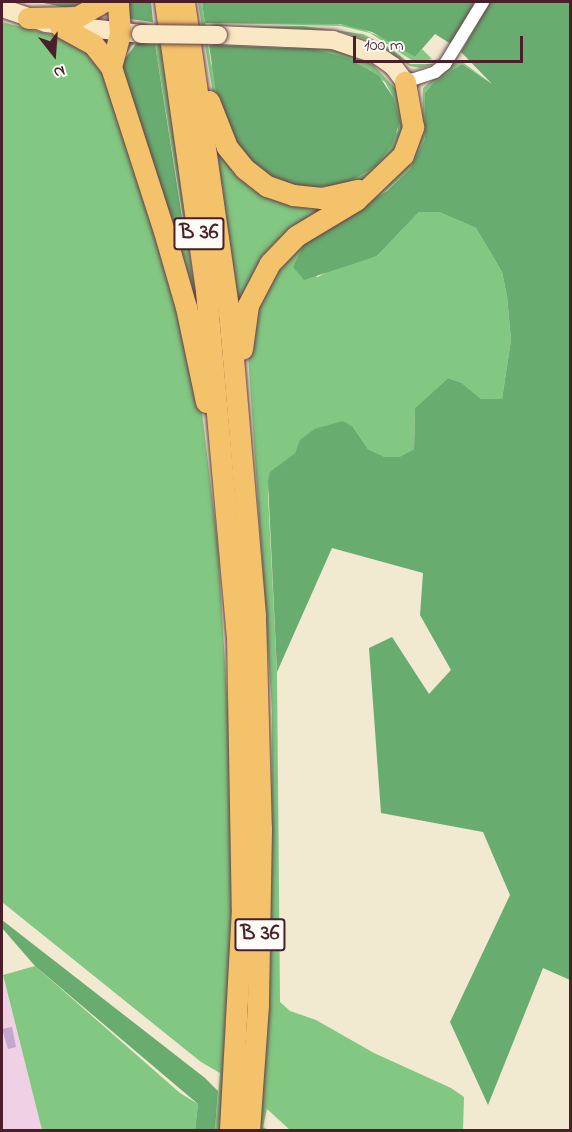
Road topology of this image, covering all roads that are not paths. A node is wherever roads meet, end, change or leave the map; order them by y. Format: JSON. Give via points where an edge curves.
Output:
{"nodes":[{"id":1,"x":103,"y":2,"type":"edge"},
{"id":2,"x":118,"y":2,"type":"edge"},
{"id":3,"x":165,"y":2,"type":"edge"},
{"id":4,"x":184,"y":2,"type":"edge"},
{"id":5,"x":483,"y":2,"type":"edge"},
{"id":6,"x":2,"y":8,"type":"edge"},
{"id":7,"x":28,"y":18,"type":"junction"},
{"id":8,"x":60,"y":26,"type":"junction"},
{"id":9,"x":130,"y":34,"type":"junction"},
{"id":10,"x":194,"y":66,"type":"junction"},
{"id":11,"x":111,"y":67,"type":"junction"},
{"id":12,"x":405,"y":82,"type":"junction"},
{"id":13,"x":373,"y":185,"type":"junction"},
{"id":14,"x":236,"y":384,"type":"junction"},
{"id":15,"x":225,"y":467,"type":"junction"},
{"id":16,"x":230,"y":1131,"type":"edge"},
{"id":17,"x":249,"y":1131,"type":"edge"}],
"edges":[{"from":1,"to":7,"type":"highway","via":[[76,17]]},
{"from":2,"to":9,"type":"highway"},
{"from":3,"to":15,"type":"highway","number":"B 36","via":[[206,291]]},
{"from":4,"to":10,"type":"highway","number":"B 36"},
{"from":5,"to":12,"type":"street","via":[[445,64],[435,72]]},
{"from":6,"to":7,"type":"main road"},
{"from":7,"to":8,"type":"main road"},
{"from":8,"to":9,"type":"main road"},
{"from":8,"to":11,"type":"highway","number":"B 36","via":[[93,44]]},
{"from":9,"to":11,"type":"highway"},
{"from":9,"to":12,"type":"main road","bridge":true,"via":[[333,40],[376,55],[393,66]]},
{"from":10,"to":13,"type":"highway","via":[[205,85],[227,147],[255,178],[279,191],[322,198]]},
{"from":10,"to":14,"type":"highway","number":"B 36"},
{"from":11,"to":15,"type":"highway","number":"B 36","via":[[168,242],[210,424]]},
{"from":12,"to":13,"type":"highway","via":[[412,109],[411,138],[395,166]]},
{"from":13,"to":14,"type":"highway","number":"B 36","via":[[356,200],[296,236],[270,263],[248,305]]},
{"from":14,"to":17,"type":"highway","number":"B 36","via":[[255,617],[261,808],[260,960]]},
{"from":15,"to":16,"type":"highway","number":"B 36","via":[[237,635],[243,819],[240,987]]}]}
